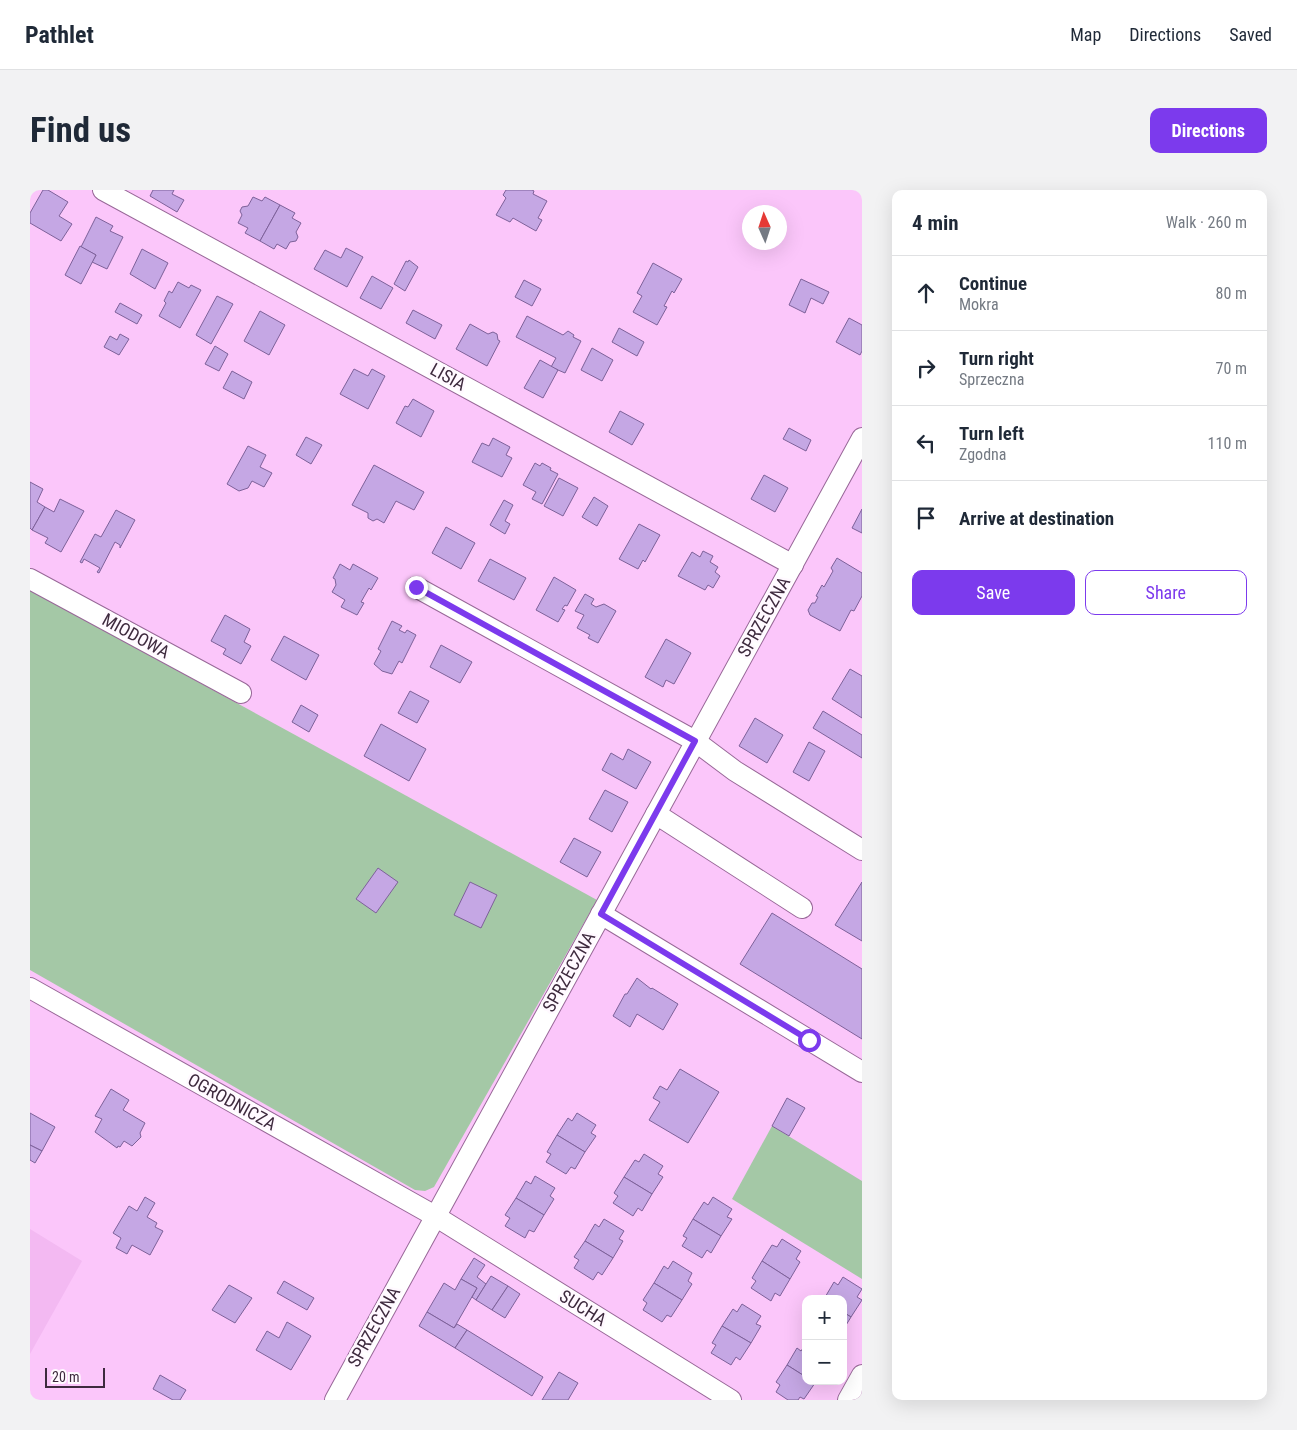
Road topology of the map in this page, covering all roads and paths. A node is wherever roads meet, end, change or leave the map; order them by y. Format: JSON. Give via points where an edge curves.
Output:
{"nodes":[{"id":1,"x":103,"y":190,"type":"edge"},
{"id":2,"x":862,"y":438,"type":"edge"},
{"id":3,"x":792,"y":565,"type":"junction"},
{"id":4,"x":30,"y":579,"type":"edge"},
{"id":5,"x":416,"y":587,"type":"dead end"},
{"id":6,"x":241,"y":693,"type":"dead end"},
{"id":7,"x":695,"y":741,"type":"junction"},
{"id":8,"x":656,"y":814,"type":"junction"},
{"id":9,"x":862,"y":850,"type":"edge"},
{"id":10,"x":802,"y":908,"type":"dead end"},
{"id":11,"x":601,"y":914,"type":"junction"},
{"id":12,"x":30,"y":988,"type":"edge"},
{"id":13,"x":862,"y":1072,"type":"edge"},
{"id":14,"x":435,"y":1216,"type":"junction"},
{"id":15,"x":862,"y":1375,"type":"edge"},
{"id":16,"x":334,"y":1400,"type":"edge"},
{"id":17,"x":731,"y":1400,"type":"edge"},
{"id":18,"x":848,"y":1400,"type":"edge"}],
"edges":[{"from":1,"to":3,"type":"street","name":"LISIA"},
{"from":2,"to":3,"type":"street","name":"SPRZECZNA"},
{"from":3,"to":7,"type":"street","name":"SPRZECZNA"},
{"from":4,"to":6,"type":"street","name":"MIODOWA"},
{"from":5,"to":7,"type":"street"},
{"from":7,"to":8,"type":"street","name":"SPRZECZNA"},
{"from":7,"to":9,"type":"street","via":[[735,771]]},
{"from":8,"to":10,"type":"street"},
{"from":8,"to":11,"type":"street","name":"SPRZECZNA"},
{"from":11,"to":13,"type":"street"},
{"from":11,"to":14,"type":"street","name":"SPRZECZNA"},
{"from":12,"to":14,"type":"street","name":"OGRODNICZA"},
{"from":14,"to":16,"type":"street","name":"SPRZECZNA"},
{"from":14,"to":17,"type":"street","name":"SUCHA"},
{"from":15,"to":18,"type":"street"}]}
